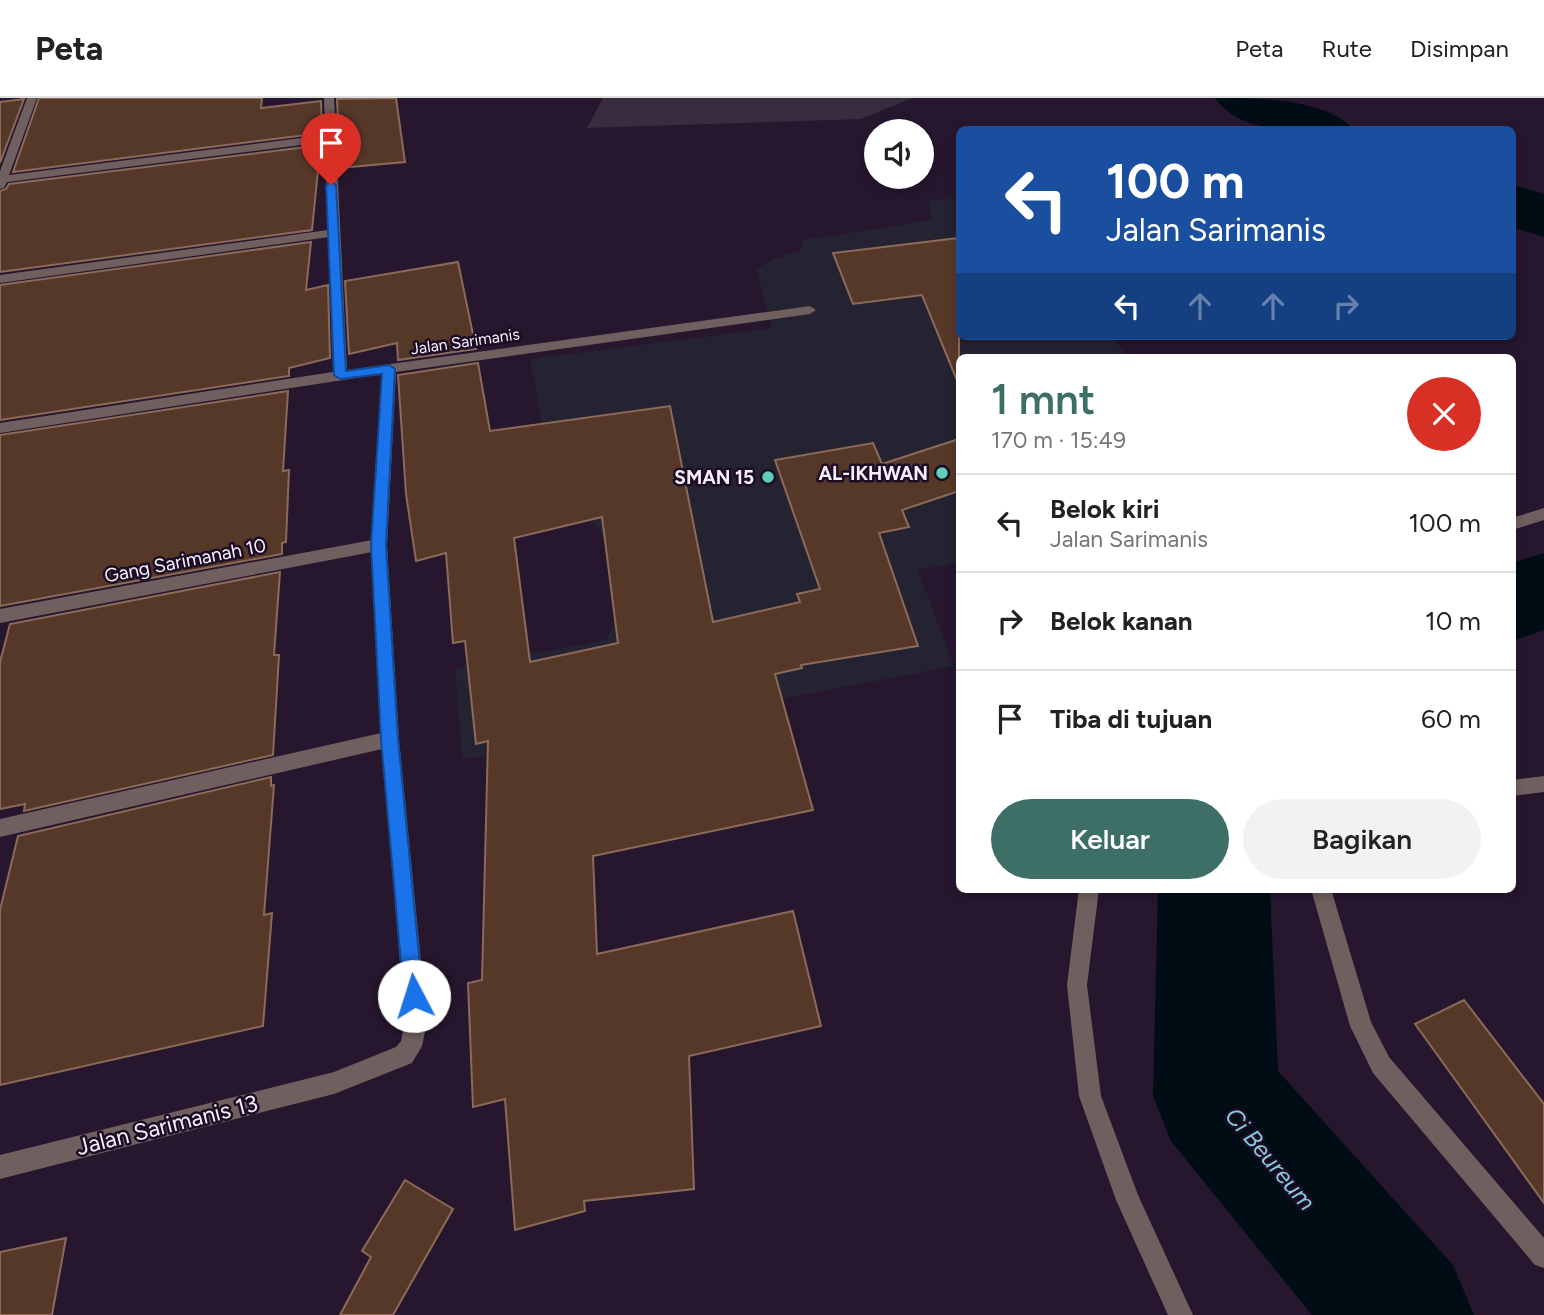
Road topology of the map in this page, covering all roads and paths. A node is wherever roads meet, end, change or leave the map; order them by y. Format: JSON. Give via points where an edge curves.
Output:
{"nodes":[{"id":1,"x":32,"y":98,"type":"edge"},
{"id":2,"x":328,"y":98,"type":"edge"},
{"id":3,"x":329,"y":138,"type":"junction"},
{"id":4,"x":1,"y":182,"type":"edge"},
{"id":5,"x":333,"y":233,"type":"junction"},
{"id":6,"x":0,"y":279,"type":"edge"},
{"id":7,"x":810,"y":310,"type":"dead end"},
{"id":8,"x":389,"y":369,"type":"junction"},
{"id":9,"x":340,"y":375,"type":"junction"},
{"id":10,"x":0,"y":428,"type":"edge"},
{"id":11,"x":1544,"y":514,"type":"edge"},
{"id":12,"x":1516,"y":523,"type":"edge"},
{"id":13,"x":379,"y":545,"type":"junction"},
{"id":14,"x":0,"y":617,"type":"edge"},
{"id":15,"x":390,"y":739,"type":"junction"},
{"id":16,"x":1544,"y":784,"type":"edge"},
{"id":17,"x":1516,"y":788,"type":"edge"},
{"id":18,"x":0,"y":828,"type":"edge"},
{"id":19,"x":1088,"y":893,"type":"edge"},
{"id":20,"x":1322,"y":893,"type":"edge"},
{"id":21,"x":0,"y":1167,"type":"edge"},
{"id":22,"x":1544,"y":1256,"type":"edge"},
{"id":23,"x":1181,"y":1315,"type":"edge"}],
"edges":[{"from":1,"to":4,"type":"street"},
{"from":2,"to":3,"type":"street"},
{"from":3,"to":4,"type":"street"},
{"from":3,"to":5,"type":"street"},
{"from":5,"to":6,"type":"street"},
{"from":5,"to":9,"type":"street"},
{"from":7,"to":8,"type":"street","name":"Jalan Sarimanis"},
{"from":8,"to":9,"type":"street","name":"Jalan Sarimanis"},
{"from":8,"to":13,"type":"street","name":"Jalan Sarimanis 13"},
{"from":9,"to":10,"type":"street","name":"Jalan Sarimanis"},
{"from":11,"to":12,"type":"street"},
{"from":13,"to":14,"type":"street","name":"Gang Sarimanah 10"},
{"from":13,"to":15,"type":"street","name":"Jalan Sarimanis 13"},
{"from":15,"to":18,"type":"street"},
{"from":15,"to":21,"type":"street","name":"Jalan Sarimanis 13","via":[[416,1022],[411,1046],[404,1055],[334,1083]]},
{"from":16,"to":17,"type":"street"},
{"from":19,"to":23,"type":"street","via":[[1077,985],[1090,1096],[1128,1200]]},
{"from":20,"to":22,"type":"street","via":[[1361,1026],[1381,1065]]}]}
